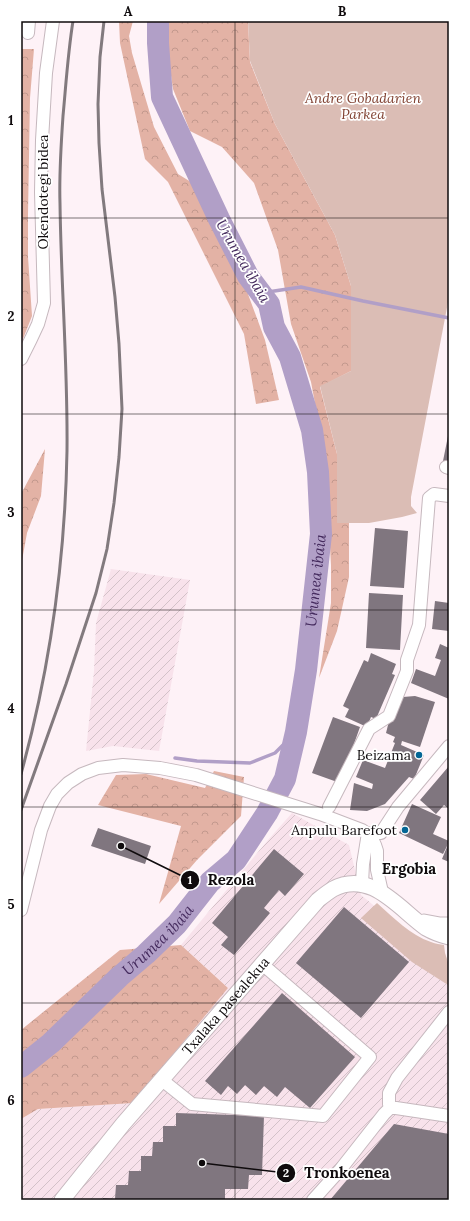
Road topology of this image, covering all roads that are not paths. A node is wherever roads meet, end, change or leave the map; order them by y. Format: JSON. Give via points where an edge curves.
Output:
{"nodes":[{"id":1,"x":53,"y":21,"type":"edge"},
{"id":2,"x":21,"y":359,"type":"edge"},
{"id":3,"x":449,"y":496,"type":"edge"},
{"id":4,"x":449,"y":746,"type":"edge"},
{"id":5,"x":332,"y":782,"type":"dead end"},
{"id":6,"x":330,"y":807,"type":"dead end"},
{"id":7,"x":317,"y":814,"type":"junction"},
{"id":8,"x":368,"y":834,"type":"junction"},
{"id":9,"x":362,"y":884,"type":"junction"},
{"id":10,"x":382,"y":892,"type":"junction"},
{"id":11,"x":21,"y":910,"type":"edge"},
{"id":12,"x":416,"y":920,"type":"junction"},
{"id":13,"x":449,"y":925,"type":"edge"},
{"id":14,"x":449,"y":937,"type":"edge"},
{"id":15,"x":262,"y":964,"type":"junction"},
{"id":16,"x":449,"y":1012,"type":"edge"},
{"id":17,"x":162,"y":1080,"type":"junction"},
{"id":18,"x":390,"y":1108,"type":"junction"},
{"id":19,"x":449,"y":1116,"type":"edge"},
{"id":20,"x":62,"y":1200,"type":"edge"},
{"id":21,"x":313,"y":1200,"type":"edge"}],
"edges":[{"from":1,"to":2,"type":"street","name":"Okendotegi bidea","via":[[46,73],[42,140],[44,303],[32,339]]},
{"from":3,"to":6,"type":"street","via":[[434,494],[429,498],[419,625],[407,660],[408,671],[389,716],[369,729]]},
{"from":4,"to":8,"type":"street","via":[[398,807],[381,833]]},
{"from":5,"to":7,"type":"street"},
{"from":7,"to":8,"type":"street"},
{"from":7,"to":11,"type":"street","via":[[196,775],[160,768],[111,765],[90,770],[68,783],[50,806]]},
{"from":8,"to":9,"type":"street"},
{"from":8,"to":10,"type":"street","via":[[373,839],[377,851],[377,870]]},
{"from":9,"to":10,"type":"main road","name":"Txalaka pasealekua"},
{"from":9,"to":15,"type":"main road","name":"Txalaka pasealekua","via":[[334,889],[318,900]]},
{"from":10,"to":12,"type":"main road","name":"Txalaka pasealekua"},
{"from":12,"to":13,"type":"main road","name":"Txalaka pasealekua"},
{"from":12,"to":14,"type":"main road","name":"Txalaka pasealekua","via":[[428,929]]},
{"from":15,"to":17,"type":"main road","name":"Txalaka pasealekua"},
{"from":15,"to":17,"type":"street","via":[[370,1057],[323,1116],[192,1104]]},
{"from":16,"to":18,"type":"street","via":[[397,1078],[389,1093]]},
{"from":17,"to":20,"type":"main road","name":"Txalaka pasealekua"},
{"from":18,"to":19,"type":"street"},
{"from":18,"to":21,"type":"street"}]}
